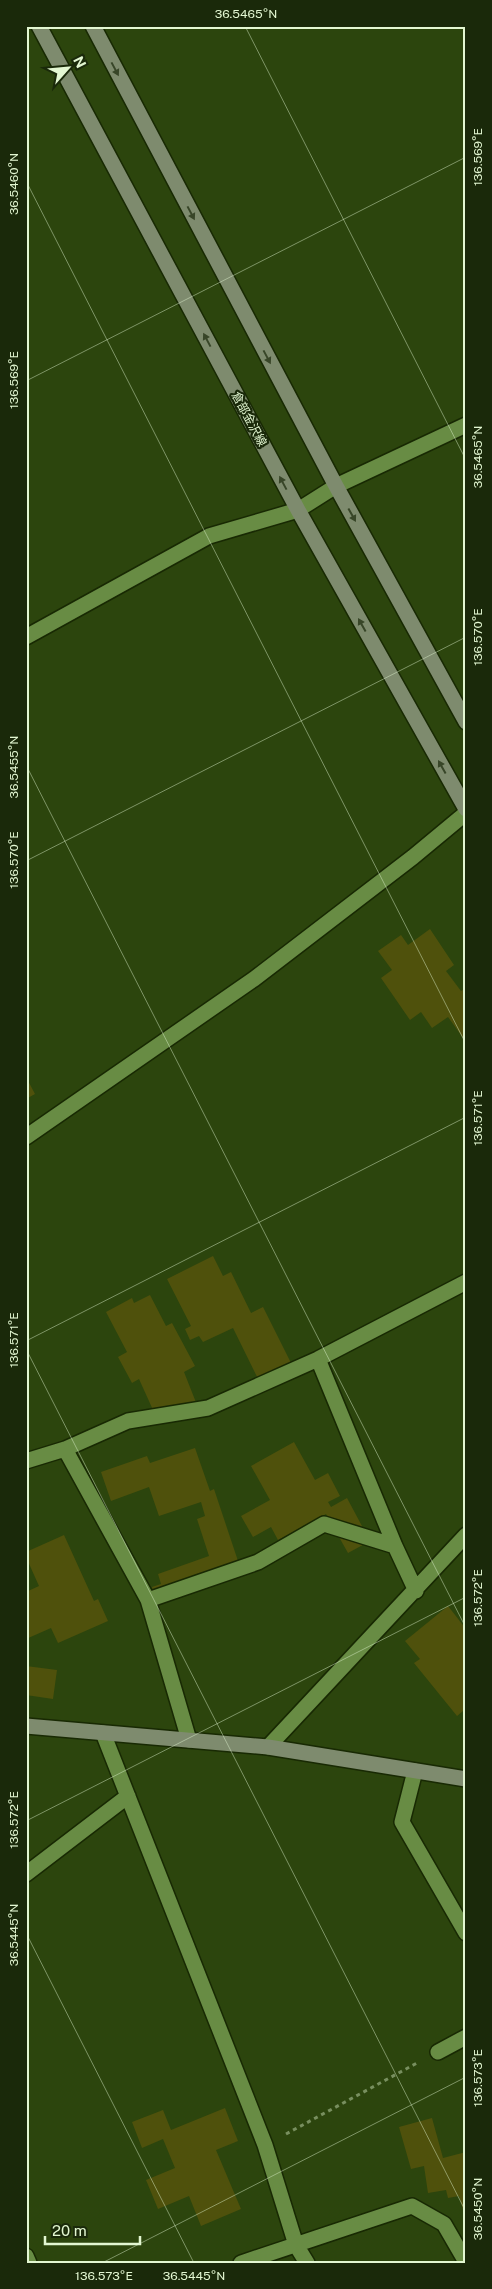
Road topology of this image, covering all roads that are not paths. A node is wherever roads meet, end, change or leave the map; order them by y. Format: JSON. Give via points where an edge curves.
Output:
{"nodes":[{"id":1,"x":39,"y":26,"type":"edge"},
{"id":2,"x":92,"y":26,"type":"edge"},
{"id":3,"x":466,"y":425,"type":"edge"},
{"id":4,"x":336,"y":486,"type":"junction"},
{"id":5,"x":298,"y":510,"type":"junction"},
{"id":6,"x":26,"y":637,"type":"edge"},
{"id":7,"x":466,"y":722,"type":"edge"},
{"id":8,"x":466,"y":809,"type":"edge"},
{"id":9,"x":466,"y":813,"type":"edge"},
{"id":10,"x":26,"y":1137,"type":"edge"},
{"id":11,"x":466,"y":1282,"type":"edge"},
{"id":12,"x":318,"y":1359,"type":"junction"},
{"id":13,"x":65,"y":1449,"type":"junction"},
{"id":14,"x":26,"y":1461,"type":"edge"},
{"id":15,"x":466,"y":1536,"type":"edge"},
{"id":16,"x":395,"y":1546,"type":"junction"},
{"id":17,"x":416,"y":1591,"type":"junction"},
{"id":18,"x":148,"y":1600,"type":"junction"},
{"id":19,"x":26,"y":1726,"type":"edge"},
{"id":20,"x":103,"y":1733,"type":"junction"},
{"id":21,"x":189,"y":1740,"type":"junction"},
{"id":22,"x":268,"y":1747,"type":"junction"},
{"id":23,"x":415,"y":1771,"type":"junction"},
{"id":24,"x":466,"y":1779,"type":"edge"},
{"id":25,"x":128,"y":1796,"type":"junction"},
{"id":26,"x":26,"y":1874,"type":"edge"},
{"id":27,"x":466,"y":1933,"type":"edge"},
{"id":28,"x":466,"y":2037,"type":"edge"},
{"id":29,"x":438,"y":2052,"type":"road end"},
{"id":30,"x":296,"y":2245,"type":"junction"},
{"id":31,"x":26,"y":2256,"type":"edge"},
{"id":32,"x":466,"y":2262,"type":"edge"},
{"id":33,"x":29,"y":2263,"type":"edge"},
{"id":34,"x":241,"y":2263,"type":"edge"},
{"id":35,"x":307,"y":2263,"type":"edge"}],
"edges":[{"from":5,"to":1,"type":"main road","name":"倉部金沢線","one_way":true},
{"from":2,"to":4,"type":"main road","one_way":true},
{"from":3,"to":4,"type":"street"},
{"from":4,"to":5,"type":"street"},
{"from":4,"to":7,"type":"main road","one_way":true},
{"from":5,"to":6,"type":"street","via":[[209,536]]},
{"from":8,"to":5,"type":"main road","name":"倉部金沢線","one_way":true},
{"from":9,"to":10,"type":"street","via":[[414,857],[254,979]]},
{"from":11,"to":12,"type":"street"},
{"from":12,"to":13,"type":"street","via":[[208,1408],[128,1421]]},
{"from":12,"to":16,"type":"street"},
{"from":13,"to":14,"type":"street"},
{"from":13,"to":18,"type":"street"},
{"from":15,"to":17,"type":"street"},
{"from":16,"to":17,"type":"street"},
{"from":16,"to":18,"type":"street","via":[[324,1524],[258,1562]]},
{"from":17,"to":22,"type":"street"},
{"from":18,"to":21,"type":"street"},
{"from":19,"to":20,"type":"main road"},
{"from":20,"to":21,"type":"main road"},
{"from":20,"to":25,"type":"street"},
{"from":21,"to":22,"type":"main road"},
{"from":22,"to":23,"type":"main road"},
{"from":23,"to":24,"type":"main road"},
{"from":23,"to":27,"type":"street","via":[[402,1822]]},
{"from":25,"to":26,"type":"street"},
{"from":25,"to":30,"type":"street","via":[[265,2145]]},
{"from":28,"to":29,"type":"street"},
{"from":30,"to":32,"type":"street","via":[[412,2206],[444,2224]]},
{"from":30,"to":34,"type":"street"},
{"from":30,"to":35,"type":"street"},
{"from":31,"to":33,"type":"street"}]}
